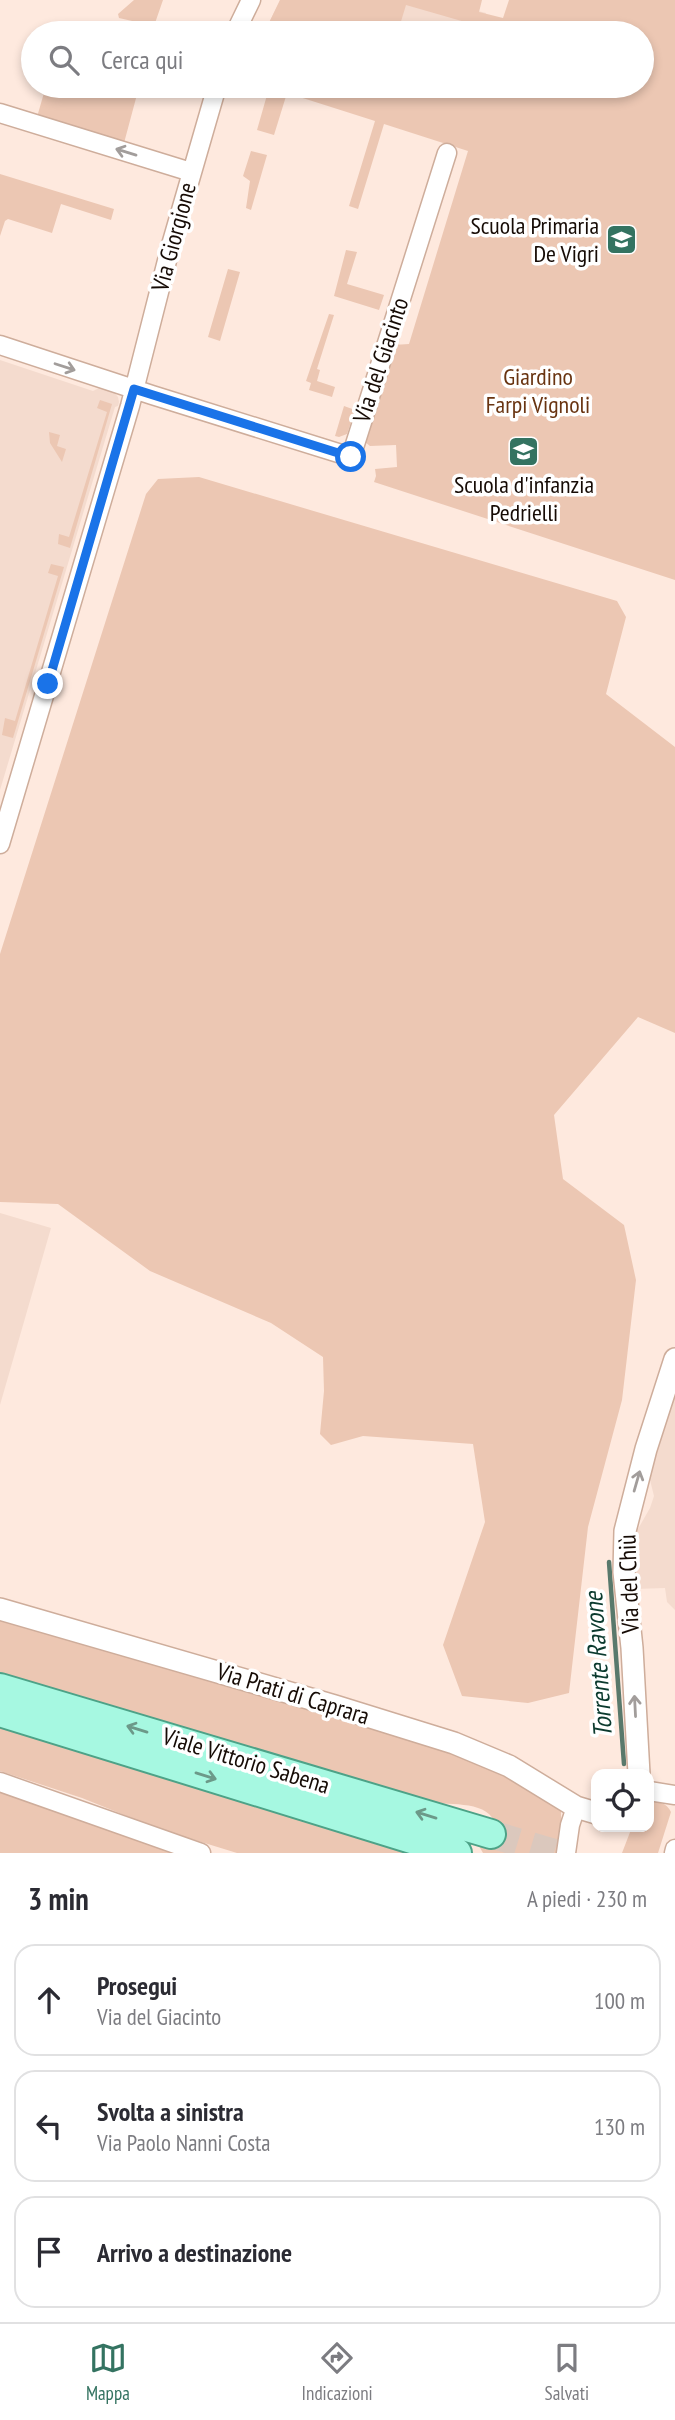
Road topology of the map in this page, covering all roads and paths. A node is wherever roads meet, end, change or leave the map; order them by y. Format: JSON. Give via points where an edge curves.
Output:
{"nodes":[{"id":1,"x":251,"y":0,"type":"edge"},
{"id":2,"x":241,"y":21,"type":"edge"},
{"id":3,"x":213,"y":98,"type":"edge"},
{"id":4,"x":0,"y":113,"type":"edge"},
{"id":5,"x":447,"y":153,"type":"dead end"},
{"id":6,"x":191,"y":173,"type":"junction"},
{"id":7,"x":0,"y":345,"type":"edge"},
{"id":8,"x":134,"y":389,"type":"junction"},
{"id":9,"x":0,"y":844,"type":"edge"},
{"id":10,"x":675,"y":1359,"type":"edge"},
{"id":11,"x":0,"y":1608,"type":"edge"},
{"id":12,"x":0,"y":1688,"type":"edge"},
{"id":13,"x":0,"y":1713,"type":"edge"},
{"id":14,"x":639,"y":1769,"type":"edge"},
{"id":15,"x":0,"y":1782,"type":"edge"},
{"id":16,"x":654,"y":1792,"type":"edge"},
{"id":17,"x":675,"y":1795,"type":"edge"},
{"id":18,"x":586,"y":1810,"type":"edge"},
{"id":19,"x":491,"y":1835,"type":"tunnel mouth"},
{"id":20,"x":201,"y":1853,"type":"edge"},
{"id":21,"x":457,"y":1853,"type":"edge"},
{"id":22,"x":566,"y":1853,"type":"edge"}],
"edges":[{"from":1,"to":2,"type":"street"},
{"from":3,"to":6,"type":"street","name":"Via Giorgione"},
{"from":6,"to":4,"type":"street","one_way":true},
{"from":5,"to":8,"type":"street","name":"Via del Giacinto","via":[[351,457]]},
{"from":6,"to":8,"type":"street","name":"Via Giorgione"},
{"from":7,"to":8,"type":"street","name":"Via del Giacinto","one_way":true},
{"from":8,"to":9,"type":"street","name":"Via Giorgione"},
{"from":14,"to":10,"type":"street","name":"Via del Chiù","one_way":true,"via":[[625,1531]]},
{"from":11,"to":18,"type":"street","name":"Via Prati di Caprara","via":[[454,1743],[509,1766]]},
{"from":19,"to":12,"type":"main road","name":"Viale Vittorio Sabena","one_way":true},
{"from":13,"to":21,"type":"main road","name":"Viale Vittorio Sabena","one_way":true},
{"from":15,"to":20,"type":"street"},
{"from":16,"to":17,"type":"street"},
{"from":18,"to":22,"type":"street","name":"Via Prati di Caprara","via":[[570,1825]]}]}
